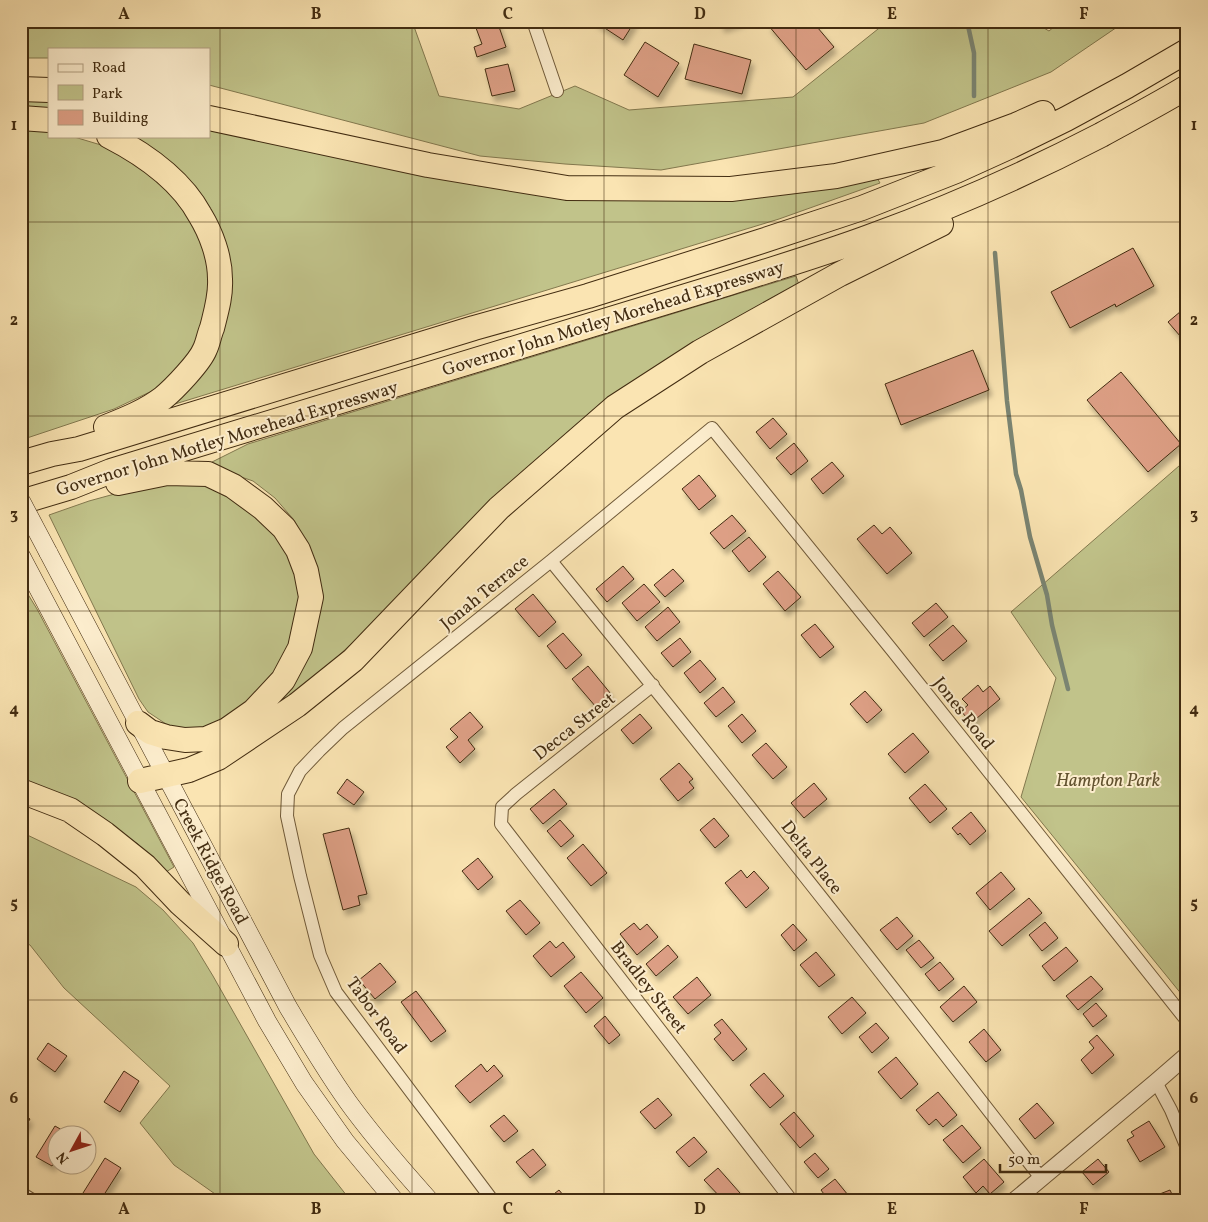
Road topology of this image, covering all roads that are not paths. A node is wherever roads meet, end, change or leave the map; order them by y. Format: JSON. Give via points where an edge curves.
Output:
{"nodes":[{"id":1,"x":533,"y":21,"type":"edge"},
{"id":2,"x":1187,"y":51,"type":"edge"},
{"id":3,"x":1187,"y":87,"type":"edge"},
{"id":4,"x":21,"y":88,"type":"edge"},
{"id":5,"x":48,"y":90,"type":"edge"},
{"id":6,"x":557,"y":91,"type":"dead end"},
{"id":7,"x":21,"y":118,"type":"edge"},
{"id":8,"x":210,"y":118,"type":"edge"},
{"id":9,"x":48,"y":120,"type":"edge"},
{"id":10,"x":114,"y":138,"type":"edge"},
{"id":11,"x":1009,"y":180,"type":"junction"},
{"id":12,"x":712,"y":428,"type":"joint"},
{"id":13,"x":52,"y":454,"type":"junction"},
{"id":14,"x":21,"y":463,"type":"edge"},
{"id":15,"x":71,"y":487,"type":"junction"},
{"id":16,"x":21,"y":501,"type":"edge"},
{"id":17,"x":22,"y":558,"type":"edge"},
{"id":18,"x":551,"y":560,"type":"junction"},
{"id":19,"x":653,"y":685,"type":"junction"},
{"id":20,"x":138,"y":723,"type":"junction"},
{"id":21,"x":167,"y":776,"type":"junction"},
{"id":22,"x":140,"y":781,"type":"junction"},
{"id":23,"x":21,"y":791,"type":"edge"},
{"id":24,"x":288,"y":794,"type":"joint"},
{"id":25,"x":516,"y":794,"type":"joint"},
{"id":26,"x":226,"y":944,"type":"junction"},
{"id":27,"x":1187,"y":1021,"type":"edge"},
{"id":28,"x":1187,"y":1055,"type":"edge"},
{"id":29,"x":1156,"y":1082,"type":"junction"},
{"id":30,"x":1187,"y":1148,"type":"edge"},
{"id":31,"x":1041,"y":1178,"type":"junction"},
{"id":32,"x":21,"y":1193,"type":"edge"},
{"id":33,"x":34,"y":1201,"type":"edge"},
{"id":34,"x":395,"y":1201,"type":"edge"},
{"id":35,"x":430,"y":1201,"type":"edge"},
{"id":36,"x":493,"y":1201,"type":"edge"},
{"id":37,"x":792,"y":1201,"type":"edge"},
{"id":38,"x":1014,"y":1201,"type":"edge"}],
"edges":[{"from":1,"to":6,"type":"street"},
{"from":2,"to":8,"type":"highway","via":[[1132,71],[1016,125],[943,152],[836,176],[731,189],[568,188],[428,165]]},
{"from":2,"to":13,"type":"highway","name":"Governor John Motley Morehead Expressway","via":[[1011,146],[862,208],[588,296],[80,450]]},
{"from":3,"to":11,"type":"highway","name":"Governor John Motley Morehead Expressway"},
{"from":4,"to":5,"type":"highway"},
{"from":7,"to":9,"type":"highway"},
{"from":10,"to":13,"type":"highway","via":[[168,176],[200,214],[218,259],[217,308],[205,351],[163,398],[133,416],[73,439]]},
{"from":11,"to":15,"type":"highway","name":"Governor John Motley Morehead Expressway","via":[[813,257],[111,471]]},
{"from":11,"to":21,"type":"highway","via":[[977,207],[840,274],[700,352],[615,407],[499,508],[353,660],[297,705],[218,758]]},
{"from":12,"to":18,"type":"street","name":"Jonah Terrace"},
{"from":12,"to":27,"type":"street","name":"Jones Road"},
{"from":13,"to":14,"type":"highway","name":"Governor John Motley Morehead Expressway"},
{"from":15,"to":16,"type":"highway","name":"Governor John Motley Morehead Expressway"},
{"from":15,"to":20,"type":"highway","via":[[167,473],[208,474],[263,508],[284,528],[306,571],[310,597],[300,648],[283,680],[254,711],[227,730],[206,739],[185,740],[166,736],[150,732]]},
{"from":16,"to":20,"type":"main road","name":"Creek Ridge Road","bridge":true},
{"from":17,"to":22,"type":"main road","name":"Creek Ridge Road"},
{"from":18,"to":19,"type":"street","name":"Delta Place"},
{"from":18,"to":24,"type":"street","name":"Jonah Terrace","via":[[343,728],[300,771]]},
{"from":19,"to":25,"type":"street","name":"Decca Street"},
{"from":19,"to":31,"type":"street","name":"Delta Place"},
{"from":20,"to":21,"type":"main road","name":"Creek Ridge Road"},
{"from":21,"to":22,"type":"highway"},
{"from":21,"to":35,"type":"main road","name":"Creek Ridge Road","via":[[288,1007],[317,1054],[354,1110]]},
{"from":22,"to":26,"type":"main road","name":"Creek Ridge Road"},
{"from":23,"to":26,"type":"highway","via":[[70,810],[105,834],[145,866]]},
{"from":24,"to":36,"type":"street","name":"Tabor Road","via":[[287,816],[300,876],[320,955],[336,992]]},
{"from":25,"to":37,"type":"street","name":"Bradley Street","via":[[502,807],[500,824]]},
{"from":26,"to":34,"type":"main road","name":"Creek Ridge Road","via":[[304,1083],[345,1141]]},
{"from":28,"to":29,"type":"street"},
{"from":29,"to":30,"type":"street"},
{"from":29,"to":31,"type":"street"},
{"from":31,"to":38,"type":"street"},
{"from":32,"to":33,"type":"street"}]}
